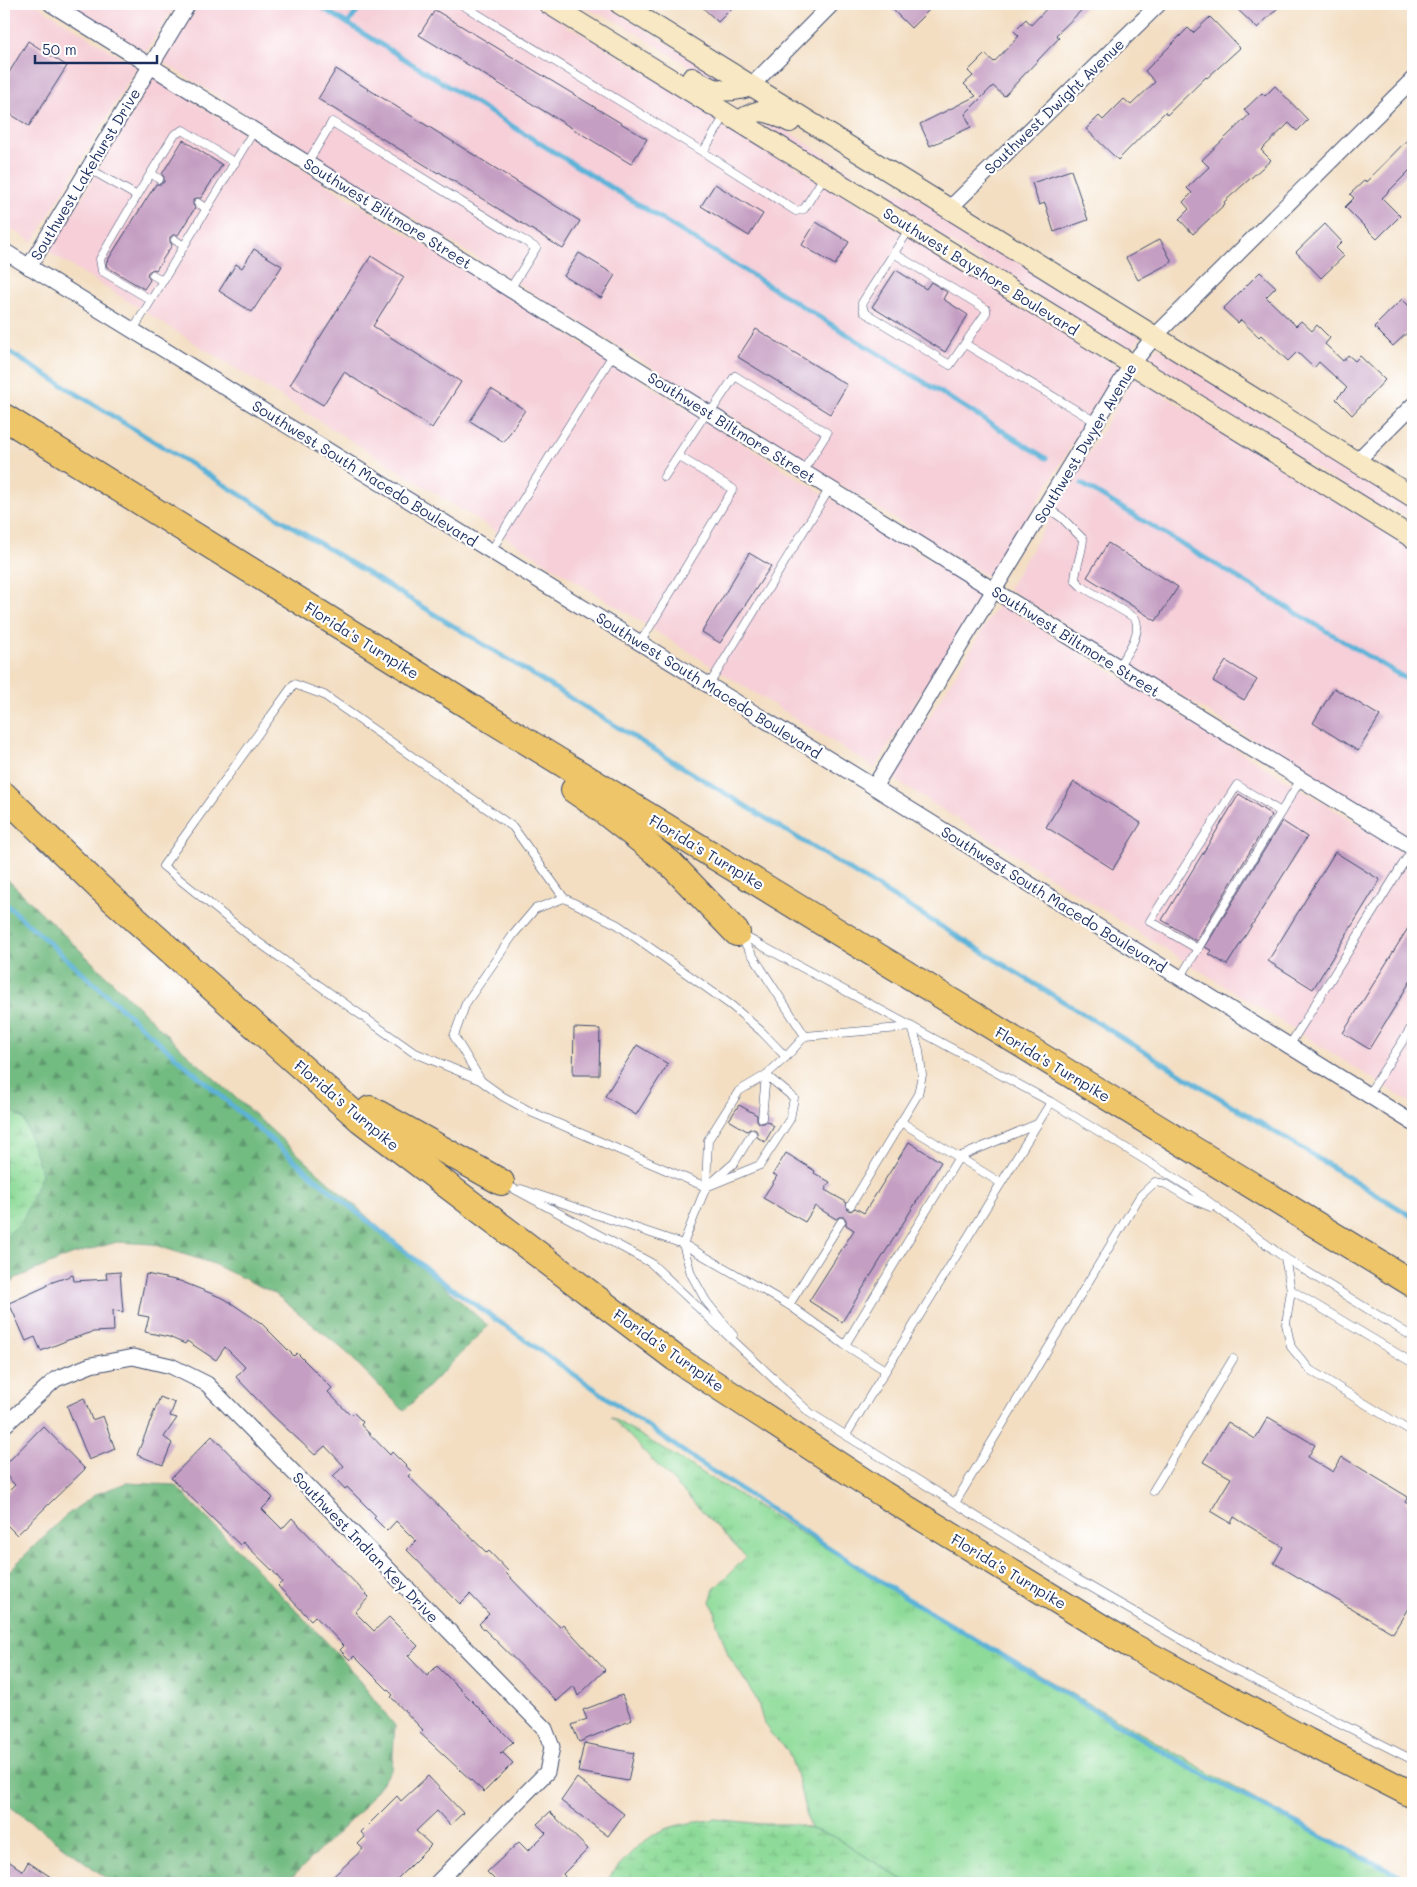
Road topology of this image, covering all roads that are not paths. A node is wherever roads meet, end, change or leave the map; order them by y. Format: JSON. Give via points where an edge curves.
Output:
{"nodes":[{"id":1,"x":52,"y":4,"type":"edge"},
{"id":2,"x":188,"y":4,"type":"edge"},
{"id":3,"x":461,"y":4,"type":"edge"},
{"id":4,"x":550,"y":4,"type":"edge"},
{"id":5,"x":620,"y":4,"type":"edge"},
{"id":6,"x":832,"y":4,"type":"edge"},
{"id":7,"x":1159,"y":4,"type":"edge"},
{"id":8,"x":574,"y":19,"type":"junction"},
{"id":9,"x":150,"y":64,"type":"junction"},
{"id":10,"x":1413,"y":79,"type":"edge"},
{"id":11,"x":751,"y":86,"type":"junction"},
{"id":12,"x":733,"y":117,"type":"junction"},
{"id":13,"x":255,"y":130,"type":"junction"},
{"id":14,"x":167,"y":146,"type":"junction"},
{"id":15,"x":176,"y":151,"type":"dead end"},
{"id":16,"x":703,"y":152,"type":"junction"},
{"id":17,"x":308,"y":162,"type":"junction"},
{"id":18,"x":235,"y":163,"type":"junction"},
{"id":19,"x":88,"y":168,"type":"junction"},
{"id":20,"x":151,"y":173,"type":"junction"},
{"id":21,"x":826,"y":174,"type":"junction"},
{"id":22,"x":216,"y":175,"type":"dead end"},
{"id":23,"x":159,"y":179,"type":"dead end"},
{"id":24,"x":224,"y":180,"type":"junction"},
{"id":25,"x":914,"y":185,"type":"junction"},
{"id":26,"x":137,"y":196,"type":"junction"},
{"id":27,"x":198,"y":203,"type":"dead end"},
{"id":28,"x":950,"y":208,"type":"junction"},
{"id":29,"x":207,"y":209,"type":"junction"},
{"id":30,"x":128,"y":210,"type":"junction"},
{"id":31,"x":136,"y":216,"type":"dead end"},
{"id":32,"x":911,"y":227,"type":"junction"},
{"id":33,"x":175,"y":240,"type":"dead end"},
{"id":34,"x":184,"y":246,"type":"junction"},
{"id":35,"x":4,"y":251,"type":"edge"},
{"id":36,"x":895,"y":254,"type":"junction"},
{"id":37,"x":29,"y":267,"type":"junction"},
{"id":38,"x":152,"y":275,"type":"dead end"},
{"id":39,"x":163,"y":281,"type":"junction"},
{"id":40,"x":510,"y":289,"type":"junction"},
{"id":41,"x":151,"y":300,"type":"junction"},
{"id":42,"x":133,"y":330,"type":"junction"},
{"id":43,"x":1155,"y":336,"type":"junction"},
{"id":44,"x":965,"y":344,"type":"junction"},
{"id":45,"x":614,"y":353,"type":"junction"},
{"id":46,"x":1131,"y":365,"type":"junction"},
{"id":47,"x":1413,"y":405,"type":"edge"},
{"id":48,"x":709,"y":412,"type":"junction"},
{"id":49,"x":4,"y":417,"type":"edge"},
{"id":50,"x":1096,"y":422,"type":"junction"},
{"id":51,"x":678,"y":456,"type":"junction"},
{"id":52,"x":1356,"y":462,"type":"junction"},
{"id":53,"x":803,"y":471,"type":"junction"},
{"id":54,"x":664,"y":476,"type":"dead end"},
{"id":55,"x":830,"y":488,"type":"junction"},
{"id":56,"x":1413,"y":497,"type":"edge"},
{"id":57,"x":1046,"y":507,"type":"junction"},
{"id":58,"x":1378,"y":517,"type":"junction"},
{"id":59,"x":1413,"y":527,"type":"edge"},
{"id":60,"x":1413,"y":538,"type":"edge"},
{"id":61,"x":491,"y":551,"type":"junction"},
{"id":62,"x":995,"y":591,"type":"junction"},
{"id":63,"x":640,"y":643,"type":"junction"},
{"id":64,"x":1118,"y":667,"type":"junction"},
{"id":65,"x":709,"y":685,"type":"junction"},
{"id":66,"x":459,"y":700,"type":"junction"},
{"id":67,"x":1301,"y":779,"type":"junction"},
{"id":68,"x":874,"y":787,"type":"junction"},
{"id":69,"x":4,"y":795,"type":"edge"},
{"id":70,"x":1281,"y":812,"type":"junction"},
{"id":71,"x":1413,"y":848,"type":"edge"},
{"id":72,"x":564,"y":898,"type":"junction"},
{"id":73,"x":737,"y":932,"type":"junction"},
{"id":74,"x":1198,"y":949,"type":"junction"},
{"id":75,"x":1180,"y":978,"type":"junction"},
{"id":76,"x":1413,"y":1025,"type":"edge"},
{"id":77,"x":912,"y":1027,"type":"junction"},
{"id":78,"x":805,"y":1036,"type":"junction"},
{"id":79,"x":1289,"y":1046,"type":"junction"},
{"id":80,"x":278,"y":1048,"type":"junction"},
{"id":81,"x":786,"y":1057,"type":"junction"},
{"id":82,"x":766,"y":1074,"type":"junction"},
{"id":83,"x":480,"y":1080,"type":"junction"},
{"id":84,"x":1368,"y":1095,"type":"junction"},
{"id":85,"x":1050,"y":1102,"type":"junction"},
{"id":86,"x":762,"y":1118,"type":"dead end"},
{"id":87,"x":901,"y":1122,"type":"junction"},
{"id":88,"x":1413,"y":1123,"type":"edge"},
{"id":89,"x":1037,"y":1124,"type":"junction"},
{"id":90,"x":752,"y":1134,"type":"dead end"},
{"id":91,"x":959,"y":1156,"type":"junction"},
{"id":92,"x":501,"y":1182,"type":"junction"},
{"id":93,"x":1001,"y":1183,"type":"junction"},
{"id":94,"x":706,"y":1188,"type":"junction"},
{"id":95,"x":851,"y":1205,"type":"dead end"},
{"id":96,"x":1219,"y":1210,"type":"junction"},
{"id":97,"x":841,"y":1222,"type":"dead end"},
{"id":98,"x":683,"y":1244,"type":"junction"},
{"id":99,"x":1285,"y":1258,"type":"junction"},
{"id":100,"x":1413,"y":1284,"type":"edge"},
{"id":101,"x":1291,"y":1290,"type":"junction"},
{"id":102,"x":789,"y":1305,"type":"junction"},
{"id":103,"x":1413,"y":1337,"type":"edge"},
{"id":104,"x":844,"y":1345,"type":"junction"},
{"id":105,"x":752,"y":1358,"type":"junction"},
{"id":106,"x":1233,"y":1359,"type":"dead end"},
{"id":107,"x":1413,"y":1363,"type":"edge"},
{"id":108,"x":886,"y":1370,"type":"junction"},
{"id":109,"x":4,"y":1426,"type":"edge"},
{"id":110,"x":1413,"y":1433,"type":"edge"},
{"id":111,"x":846,"y":1435,"type":"junction"},
{"id":112,"x":1154,"y":1491,"type":"dead end"},
{"id":113,"x":955,"y":1503,"type":"junction"},
{"id":114,"x":1413,"y":1760,"type":"edge"},
{"id":115,"x":1413,"y":1795,"type":"edge"},
{"id":116,"x":437,"y":1883,"type":"edge"}],
"edges":[{"from":1,"to":9,"type":"street","name":"Southwest Biltmore Street"},
{"from":2,"to":9,"type":"street","name":"Southwest Lakehurst Drive"},
{"from":3,"to":16,"type":"lane"},
{"from":4,"to":8,"type":"main road","name":"Southwest Bayshore Boulevard"},
{"from":5,"to":11,"type":"main road"},
{"from":6,"to":11,"type":"street"},
{"from":7,"to":28,"type":"street","name":"Southwest Dwight Avenue"},
{"from":8,"to":11,"type":"main road","via":[[584,17],[609,26],[704,85],[721,91]]},
{"from":8,"to":12,"type":"main road","name":"Southwest Bayshore Boulevard"},
{"from":9,"to":13,"type":"street","name":"Southwest Biltmore Street"},
{"from":9,"to":19,"type":"street","name":"Southwest Lakehurst Drive"},
{"from":10,"to":43,"type":"street","name":"Southwest Dwyer Avenue"},
{"from":11,"to":25,"type":"main road"},
{"from":12,"to":16,"type":"lane"},
{"from":12,"to":21,"type":"main road","name":"Southwest Bayshore Boulevard"},
{"from":12,"to":25,"type":"main road","via":[[766,111],[790,122],[886,184]]},
{"from":13,"to":17,"type":"street","name":"Southwest Biltmore Street"},
{"from":13,"to":18,"type":"lane"},
{"from":14,"to":15,"type":"lane"},
{"from":14,"to":18,"type":"lane","via":[[174,135],[184,130]]},
{"from":14,"to":20,"type":"lane"},
{"from":16,"to":21,"type":"lane","via":[[796,211],[804,209]]},
{"from":17,"to":40,"type":"street","name":"Southwest Biltmore Street"},
{"from":17,"to":40,"type":"lane","via":[[332,122],[536,248]]},
{"from":18,"to":24,"type":"lane"},
{"from":19,"to":26,"type":"lane"},
{"from":19,"to":37,"type":"street","name":"Southwest Lakehurst Drive"},
{"from":20,"to":23,"type":"lane"},
{"from":20,"to":26,"type":"lane"},
{"from":21,"to":32,"type":"main road","name":"Southwest Bayshore Boulevard"},
{"from":22,"to":24,"type":"lane"},
{"from":24,"to":29,"type":"lane"},
{"from":25,"to":28,"type":"main road"},
{"from":26,"to":30,"type":"lane"},
{"from":27,"to":29,"type":"lane"},
{"from":28,"to":43,"type":"main road"},
{"from":29,"to":34,"type":"lane"},
{"from":30,"to":31,"type":"lane"},
{"from":30,"to":41,"type":"lane","via":[[110,250],[100,259],[102,271]]},
{"from":32,"to":36,"type":"lane"},
{"from":32,"to":46,"type":"main road","name":"Southwest Bayshore Boulevard"},
{"from":33,"to":34,"type":"lane"},
{"from":34,"to":39,"type":"lane"},
{"from":35,"to":37,"type":"street","name":"Southwest South Macedo Boulevard"},
{"from":36,"to":44,"type":"lane","via":[[986,309]]},
{"from":36,"to":44,"type":"lane","via":[[862,303],[864,312],[950,365]]},
{"from":37,"to":42,"type":"street","name":"Southwest South Macedo Boulevard"},
{"from":38,"to":39,"type":"lane"},
{"from":39,"to":41,"type":"lane"},
{"from":40,"to":45,"type":"street","name":"Southwest Biltmore Street"},
{"from":41,"to":42,"type":"lane"},
{"from":42,"to":61,"type":"street","name":"Southwest South Macedo Boulevard"},
{"from":43,"to":46,"type":"street","name":"Southwest Dwyer Avenue"},
{"from":43,"to":52,"type":"main road"},
{"from":44,"to":50,"type":"lane"},
{"from":45,"to":48,"type":"street","name":"Southwest Biltmore Street"},
{"from":45,"to":61,"type":"lane"},
{"from":46,"to":50,"type":"street","name":"Southwest Dwyer Avenue"},
{"from":46,"to":58,"type":"main road","name":"Southwest Bayshore Boulevard"},
{"from":47,"to":52,"type":"street"},
{"from":48,"to":51,"type":"lane"},
{"from":48,"to":53,"type":"street","name":"Southwest Biltmore Street"},
{"from":48,"to":53,"type":"lane","via":[[735,376],[827,433]]},
{"from":49,"to":66,"type":"highway","name":"Florida's Turnpike"},
{"from":50,"to":57,"type":"street","name":"Southwest Dwyer Avenue"},
{"from":51,"to":54,"type":"lane"},
{"from":51,"to":63,"type":"lane","via":[[733,490]]},
{"from":52,"to":56,"type":"main road"},
{"from":53,"to":55,"type":"street","name":"Southwest Biltmore Street"},
{"from":55,"to":62,"type":"street","name":"Southwest Biltmore Street"},
{"from":55,"to":65,"type":"lane"},
{"from":57,"to":62,"type":"street","name":"Southwest Dwyer Avenue"},
{"from":57,"to":64,"type":"lane","via":[[1083,539],[1075,580],[1137,622],[1134,638]]},
{"from":58,"to":59,"type":"main road","via":[[1389,517]]},
{"from":58,"to":60,"type":"main road","name":"Southwest Bayshore Boulevard"},
{"from":61,"to":63,"type":"street","name":"Southwest South Macedo Boulevard"},
{"from":62,"to":64,"type":"street","name":"Southwest Biltmore Street"},
{"from":62,"to":68,"type":"street","name":"Southwest Dwyer Avenue"},
{"from":63,"to":65,"type":"street","name":"Southwest South Macedo Boulevard"},
{"from":64,"to":67,"type":"street","name":"Southwest Biltmore Street"},
{"from":65,"to":68,"type":"street","name":"Southwest South Macedo Boulevard"},
{"from":66,"to":73,"type":"highway","via":[[505,745],[596,805],[671,864]]},
{"from":66,"to":100,"type":"highway","name":"Florida's Turnpike"},
{"from":67,"to":70,"type":"lane"},
{"from":67,"to":71,"type":"street","name":"Southwest Biltmore Street"},
{"from":68,"to":75,"type":"street","name":"Southwest South Macedo Boulevard"},
{"from":69,"to":80,"type":"highway","name":"Florida's Turnpike","via":[[98,887]]},
{"from":70,"to":74,"type":"lane"},
{"from":70,"to":74,"type":"lane","via":[[1237,785],[1150,920]]},
{"from":71,"to":79,"type":"lane"},
{"from":72,"to":81,"type":"lane","via":[[618,925],[732,1006]]},
{"from":72,"to":83,"type":"lane","via":[[535,909],[513,934],[466,1003],[454,1036]]},
{"from":72,"to":83,"type":"lane","via":[[513,827],[324,694],[294,684],[163,866],[251,937],[413,1052]]},
{"from":73,"to":77,"type":"lane"},
{"from":73,"to":78,"type":"lane"},
{"from":74,"to":75,"type":"lane"},
{"from":75,"to":79,"type":"street","name":"Southwest South Macedo Boulevard"},
{"from":76,"to":84,"type":"lane"},
{"from":77,"to":78,"type":"lane"},
{"from":77,"to":85,"type":"lane"},
{"from":77,"to":87,"type":"lane","via":[[922,1075],[918,1094]]},
{"from":78,"to":81,"type":"lane"},
{"from":79,"to":84,"type":"street","name":"Southwest South Macedo Boulevard"},
{"from":80,"to":92,"type":"highway","via":[[381,1116]]},
{"from":80,"to":115,"type":"highway","name":"Florida's Turnpike","via":[[361,1120],[675,1358],[866,1483],[1132,1646]]},
{"from":81,"to":82,"type":"lane"},
{"from":82,"to":86,"type":"lane"},
{"from":82,"to":94,"type":"lane","via":[[738,1091],[708,1140]]},
{"from":82,"to":94,"type":"lane","via":[[794,1098],[790,1119],[760,1165]]},
{"from":83,"to":94,"type":"lane","via":[[531,1112]]},
{"from":84,"to":88,"type":"street","name":"Southwest South Macedo Boulevard"},
{"from":85,"to":89,"type":"lane"},
{"from":85,"to":96,"type":"lane","via":[[1189,1187]]},
{"from":87,"to":91,"type":"lane"},
{"from":87,"to":95,"type":"lane"},
{"from":89,"to":91,"type":"lane"},
{"from":89,"to":93,"type":"lane"},
{"from":90,"to":94,"type":"lane","via":[[734,1163]]},
{"from":91,"to":93,"type":"lane"},
{"from":91,"to":104,"type":"lane"},
{"from":92,"to":98,"type":"lane"},
{"from":92,"to":105,"type":"lane","via":[[651,1263]]},
{"from":93,"to":108,"type":"lane"},
{"from":94,"to":98,"type":"lane"},
{"from":96,"to":99,"type":"lane"},
{"from":96,"to":113,"type":"lane","via":[[1166,1184],[1155,1182],[1140,1196]]},
{"from":97,"to":102,"type":"lane"},
{"from":98,"to":102,"type":"lane"},
{"from":98,"to":105,"type":"lane","via":[[691,1274],[706,1301]]},
{"from":99,"to":101,"type":"lane"},
{"from":99,"to":103,"type":"lane"},
{"from":101,"to":107,"type":"lane"},
{"from":101,"to":110,"type":"lane","via":[[1286,1324],[1291,1346],[1310,1370]]},
{"from":102,"to":104,"type":"lane"},
{"from":104,"to":108,"type":"lane"},
{"from":105,"to":111,"type":"lane","via":[[810,1413]]},
{"from":106,"to":112,"type":"lane"},
{"from":108,"to":111,"type":"lane"},
{"from":109,"to":116,"type":"street","name":"Southwest Indian Key Drive","via":[[56,1379],[91,1365],[133,1357],[171,1366],[207,1384],[545,1729],[552,1747],[547,1772]]},
{"from":111,"to":113,"type":"lane"},
{"from":113,"to":114,"type":"lane","via":[[1077,1579],[1229,1667]]}]}
